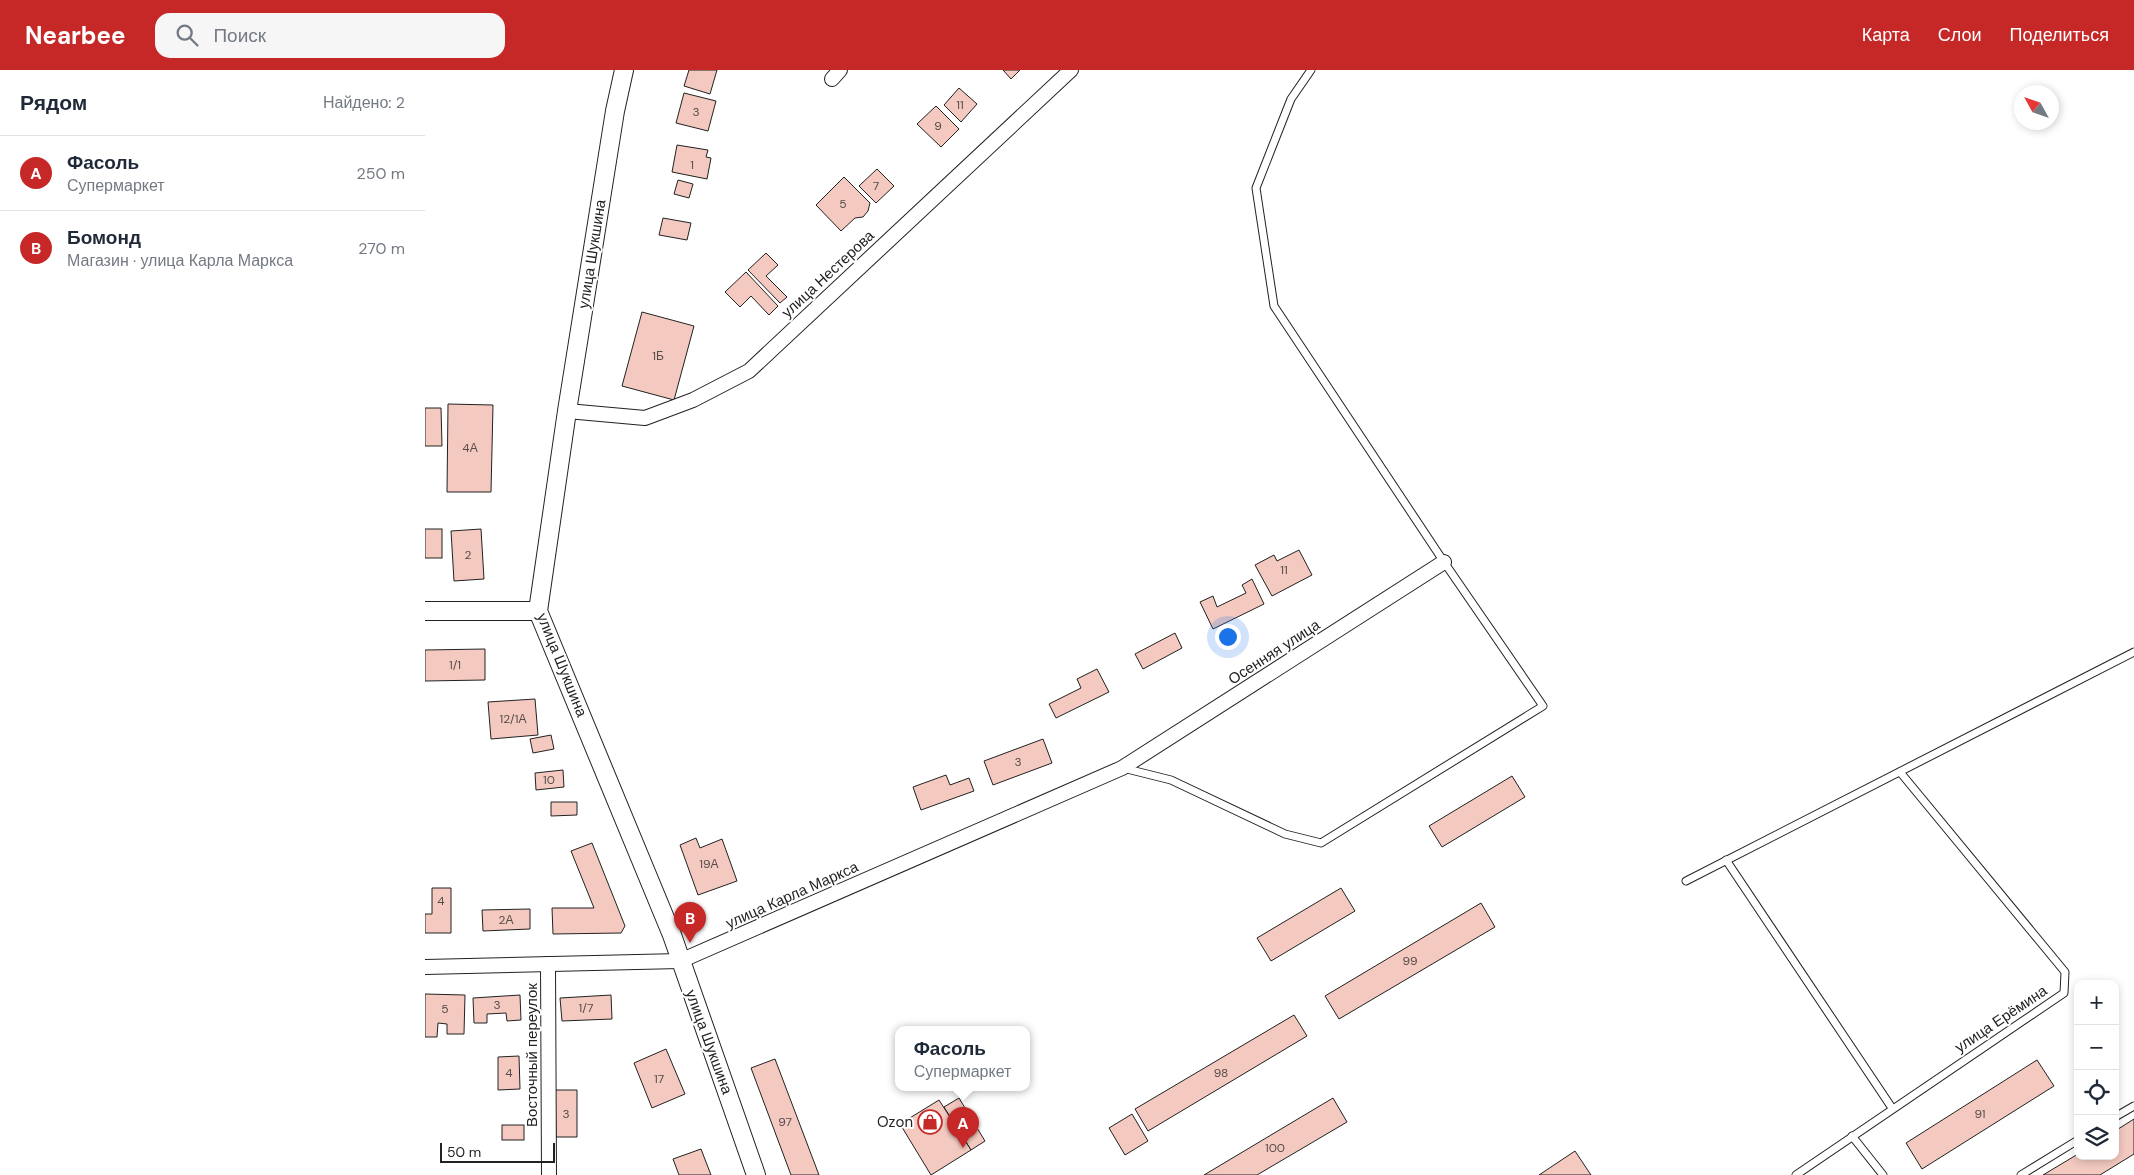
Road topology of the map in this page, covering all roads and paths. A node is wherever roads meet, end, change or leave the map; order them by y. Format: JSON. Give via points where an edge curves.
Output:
{"nodes":[{"id":1,"x":1071,"y":70,"type":"edge"},
{"id":2,"x":1311,"y":70,"type":"edge"},
{"id":3,"x":619,"y":72,"type":"edge"},
{"id":4,"x":567,"y":411,"type":"junction"},
{"id":5,"x":1444,"y":562,"type":"junction"},
{"id":6,"x":425,"y":611,"type":"edge"},
{"id":7,"x":539,"y":612,"type":"junction"},
{"id":8,"x":2134,"y":652,"type":"edge"},
{"id":9,"x":1122,"y":768,"type":"junction"},
{"id":10,"x":1900,"y":772,"type":"junction"},
{"id":11,"x":1726,"y":860,"type":"junction"},
{"id":12,"x":1686,"y":881,"type":"dead end"},
{"id":13,"x":680,"y":961,"type":"junction"},
{"id":14,"x":548,"y":964,"type":"junction"},
{"id":15,"x":425,"y":967,"type":"edge"},
{"id":16,"x":2134,"y":1106,"type":"edge"},
{"id":17,"x":1892,"y":1108,"type":"junction"},
{"id":18,"x":2118,"y":1115,"type":"edge"},
{"id":19,"x":1852,"y":1136,"type":"junction"},
{"id":20,"x":2074,"y":1142,"type":"edge"},
{"id":21,"x":549,"y":1175,"type":"edge"},
{"id":22,"x":756,"y":1175,"type":"edge"},
{"id":23,"x":1796,"y":1175,"type":"edge"},
{"id":24,"x":1883,"y":1175,"type":"edge"},
{"id":25,"x":2021,"y":1175,"type":"edge"}],
"edges":[{"from":1,"to":4,"type":"street","name":"улица Нестерова","via":[[749,371],[693,400],[645,418]]},
{"from":2,"to":5,"type":"lane","via":[[1291,99],[1257,188],[1273,306]]},
{"from":3,"to":4,"type":"street","name":"улица Шукшина"},
{"from":4,"to":7,"type":"street","name":"улица Шукшина"},
{"from":5,"to":9,"type":"street","name":"Осенняя улица"},
{"from":5,"to":9,"type":"lane","via":[[1543,706],[1321,843],[1285,834],[1171,780]]},
{"from":6,"to":7,"type":"street"},
{"from":7,"to":13,"type":"street","name":"улица Шукшина"},
{"from":8,"to":10,"type":"lane"},
{"from":9,"to":13,"type":"street","name":"улица Карла Маркса"},
{"from":10,"to":11,"type":"lane"},
{"from":10,"to":17,"type":"lane","name":"улица Ерёмина","via":[[2065,972],[2065,979],[2064,993]]},
{"from":11,"to":12,"type":"lane"},
{"from":11,"to":17,"type":"lane"},
{"from":13,"to":14,"type":"street","name":"улица Карла Маркса"},
{"from":13,"to":22,"type":"street","name":"улица Шукшина"},
{"from":14,"to":15,"type":"street","name":"улица Карла Маркса"},
{"from":14,"to":21,"type":"street","name":"Восточный переулок"},
{"from":16,"to":18,"type":"lane"},
{"from":17,"to":19,"type":"lane","name":"улица Ерёмина"},
{"from":19,"to":23,"type":"lane","name":"улица Ерёмина"},
{"from":19,"to":24,"type":"lane"},
{"from":20,"to":25,"type":"lane"}]}
